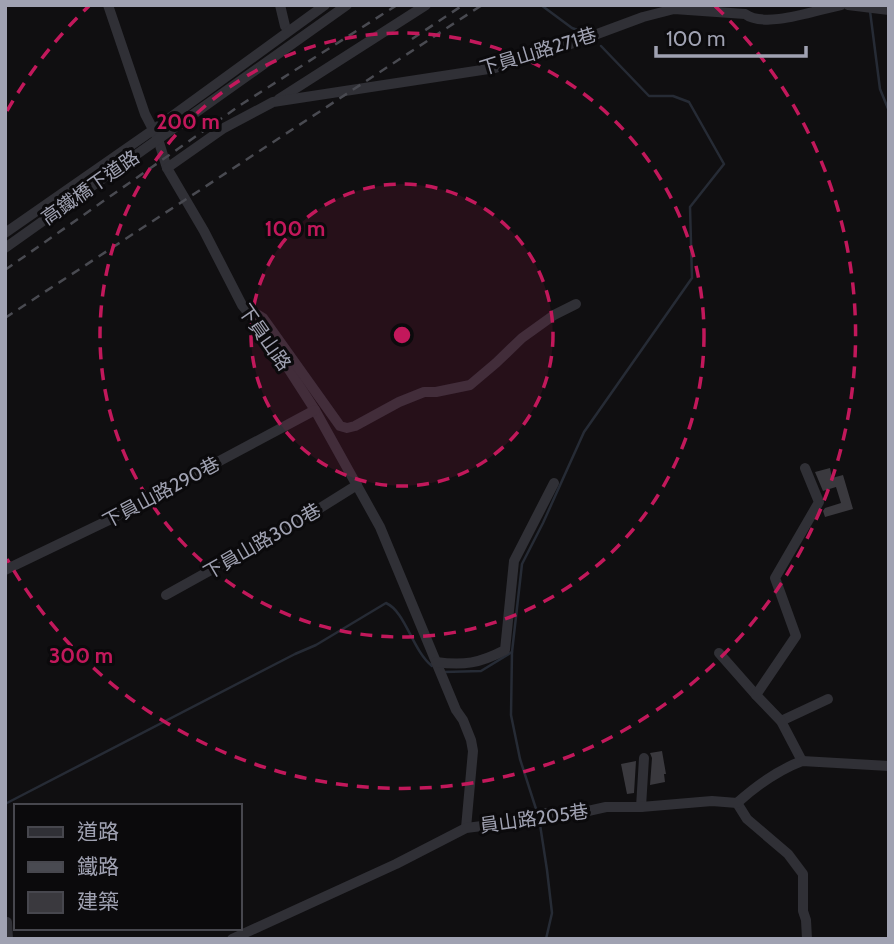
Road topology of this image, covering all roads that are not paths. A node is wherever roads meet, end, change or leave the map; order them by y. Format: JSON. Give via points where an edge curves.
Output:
{"nodes":[{"id":1,"x":280,"y":5,"type":"edge"},
{"id":2,"x":325,"y":5,"type":"edge"},
{"id":3,"x":347,"y":5,"type":"edge"},
{"id":4,"x":426,"y":5,"type":"edge"},
{"id":5,"x":841,"y":5,"type":"edge"},
{"id":6,"x":848,"y":5,"type":"edge"},
{"id":7,"x":109,"y":6,"type":"edge"},
{"id":8,"x":885,"y":10,"type":"edge"},
{"id":9,"x":285,"y":26,"type":"dead end"},
{"id":10,"x":273,"y":102,"type":"junction"},
{"id":11,"x":155,"y":134,"type":"junction"},
{"id":12,"x":167,"y":168,"type":"junction"},
{"id":13,"x":5,"y":233,"type":"edge"},
{"id":14,"x":5,"y":248,"type":"edge"},
{"id":15,"x":576,"y":304,"type":"dead end"},
{"id":16,"x":242,"y":305,"type":"junction"},
{"id":17,"x":315,"y":410,"type":"junction"},
{"id":18,"x":805,"y":468,"type":"dead end"},
{"id":19,"x":554,"y":483,"type":"dead end"},
{"id":20,"x":357,"y":485,"type":"junction"},
{"id":21,"x":5,"y":570,"type":"edge"},
{"id":22,"x":166,"y":595,"type":"dead end"},
{"id":23,"x":719,"y":653,"type":"dead end"},
{"id":24,"x":436,"y":662,"type":"junction"},
{"id":25,"x":757,"y":695,"type":"junction"},
{"id":26,"x":828,"y":699,"type":"dead end"},
{"id":27,"x":781,"y":721,"type":"junction"},
{"id":28,"x":644,"y":758,"type":"dead end"},
{"id":29,"x":802,"y":761,"type":"junction"},
{"id":30,"x":889,"y":766,"type":"edge"},
{"id":31,"x":737,"y":803,"type":"junction"},
{"id":32,"x":641,"y":807,"type":"junction"},
{"id":33,"x":466,"y":828,"type":"junction"},
{"id":34,"x":7,"y":922,"type":"dead end"},
{"id":35,"x":239,"y":937,"type":"edge"},
{"id":36,"x":8,"y":939,"type":"edge"},
{"id":37,"x":807,"y":939,"type":"edge"}],
"edges":[{"from":1,"to":9,"type":"street"},
{"from":2,"to":11,"type":"street","name":"高鐵橋下道路"},
{"from":3,"to":11,"type":"street","name":"高鐵橋下道路"},
{"from":4,"to":10,"type":"street"},
{"from":5,"to":10,"type":"street","name":"下員山路271巷","via":[[781,19],[674,9],[495,68]]},
{"from":6,"to":8,"type":"street"},
{"from":7,"to":11,"type":"street","name":"下員山路"},
{"from":10,"to":12,"type":"street","name":"下員山路271巷"},
{"from":11,"to":12,"type":"street","name":"下員山路"},
{"from":11,"to":13,"type":"street","name":"高鐵橋下道路"},
{"from":11,"to":14,"type":"street","name":"高鐵橋下道路"},
{"from":12,"to":16,"type":"street","name":"下員山路"},
{"from":15,"to":16,"type":"street","via":[[522,338],[470,385],[424,392],[347,428],[340,426],[263,318]]},
{"from":16,"to":17,"type":"street","name":"下員山路"},
{"from":17,"to":20,"type":"street","name":"下員山路"},
{"from":17,"to":21,"type":"street","name":"下員山路290巷"},
{"from":18,"to":25,"type":"street","via":[[819,502],[775,578],[796,636]]},
{"from":19,"to":24,"type":"street","via":[[514,561],[505,650],[471,664]]},
{"from":20,"to":22,"type":"street","name":"下員山路300巷"},
{"from":20,"to":24,"type":"street","name":"下員山路","via":[[380,527]]},
{"from":23,"to":25,"type":"street"},
{"from":24,"to":33,"type":"street","name":"下員山路","via":[[473,751]]},
{"from":25,"to":27,"type":"street"},
{"from":26,"to":27,"type":"street"},
{"from":27,"to":29,"type":"street"},
{"from":28,"to":32,"type":"street"},
{"from":29,"to":30,"type":"street"},
{"from":29,"to":31,"type":"street"},
{"from":31,"to":32,"type":"street","name":"員山路205巷"},
{"from":31,"to":37,"type":"street","via":[[747,819],[788,854],[803,874]]},
{"from":32,"to":33,"type":"street","name":"員山路205巷","via":[[535,815],[504,826]]},
{"from":33,"to":35,"type":"street","name":"員山路205巷"},
{"from":34,"to":36,"type":"street"}]}
